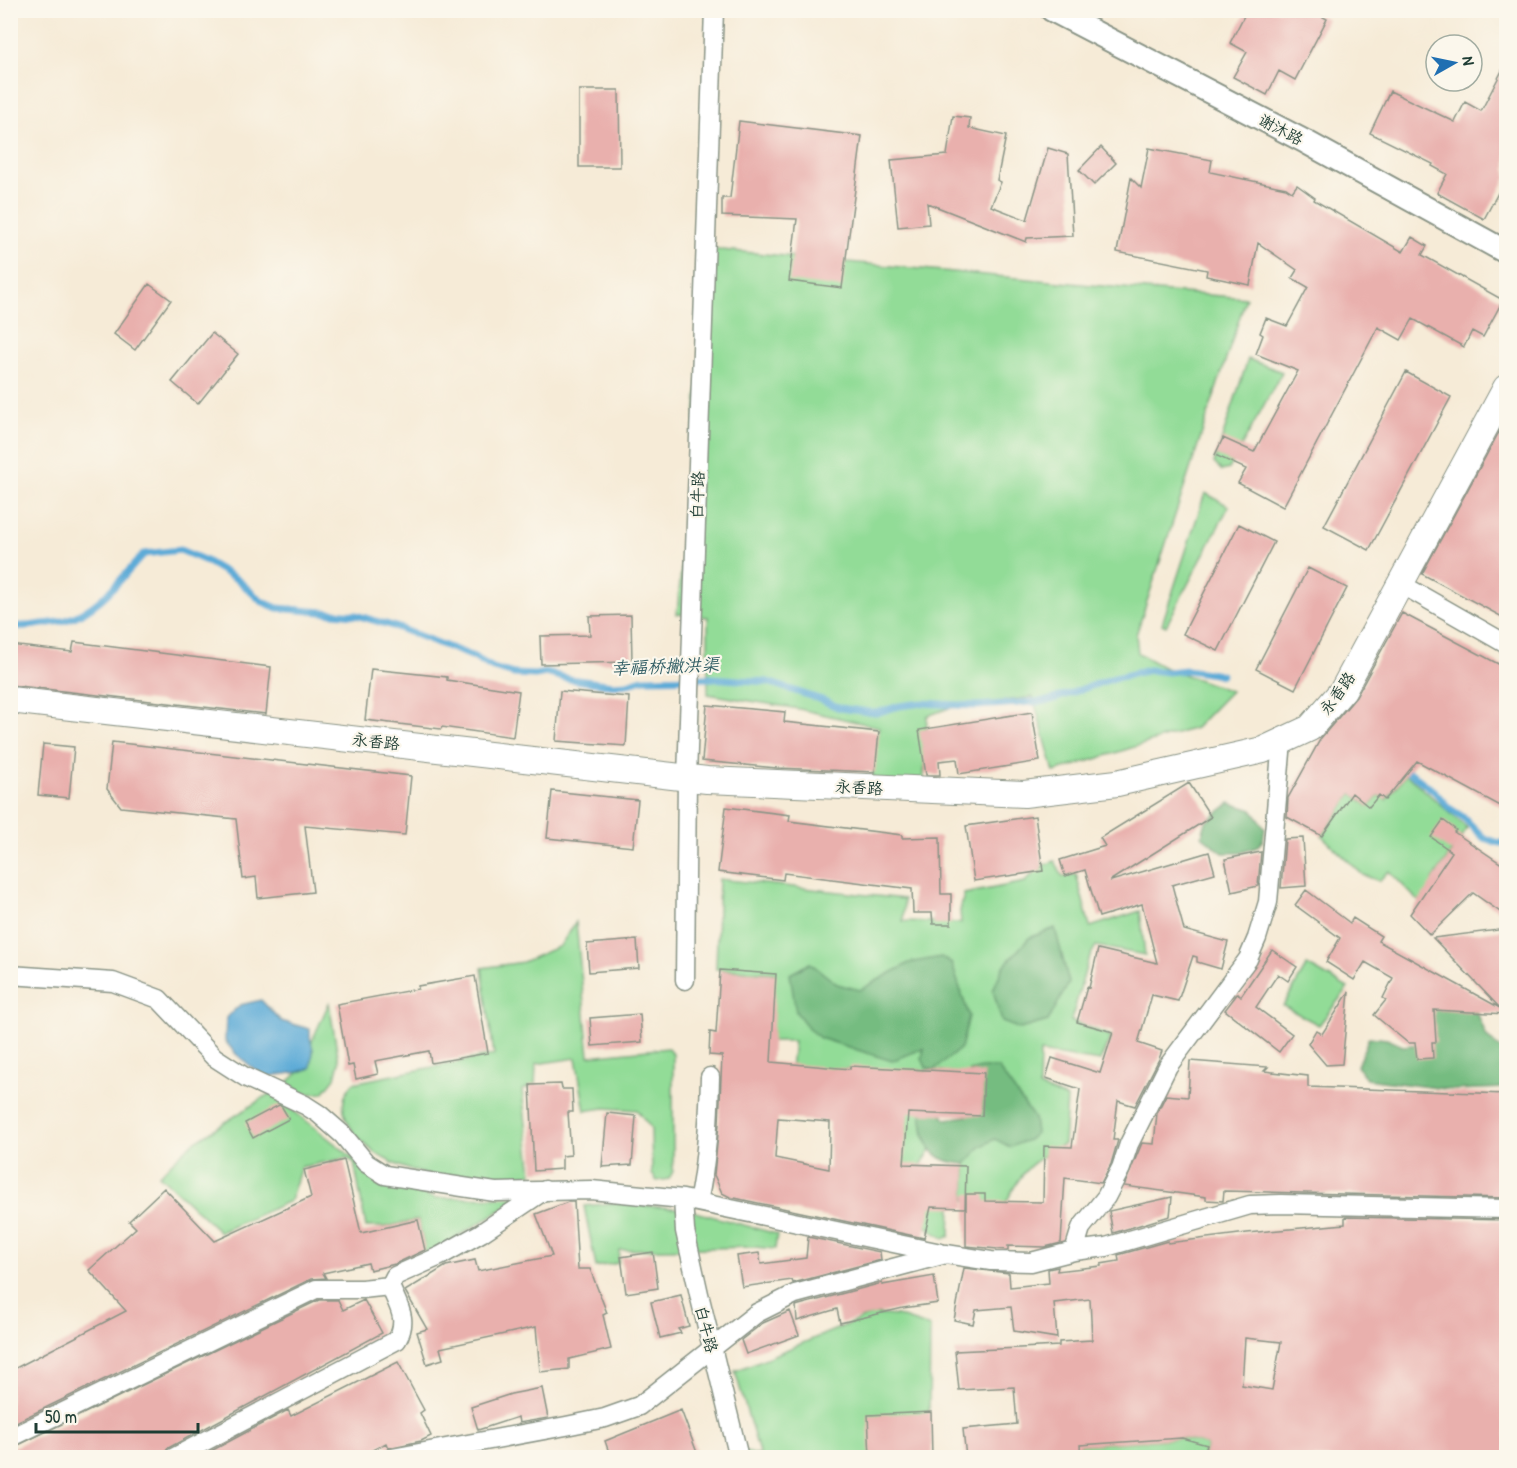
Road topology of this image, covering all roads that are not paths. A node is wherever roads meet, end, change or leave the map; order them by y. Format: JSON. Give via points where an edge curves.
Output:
{"nodes":[{"id":1,"x":714,"y":10,"type":"edge"},
{"id":2,"x":1052,"y":10,"type":"edge"},
{"id":3,"x":1506,"y":252,"type":"edge"},
{"id":4,"x":1506,"y":388,"type":"edge"},
{"id":5,"x":1401,"y":584,"type":"junction"},
{"id":6,"x":1506,"y":645,"type":"edge"},
{"id":7,"x":10,"y":700,"type":"edge"},
{"id":8,"x":1282,"y":741,"type":"junction"},
{"id":9,"x":687,"y":777,"type":"junction"},
{"id":10,"x":10,"y":975,"type":"edge"},
{"id":11,"x":685,"y":980,"type":"dead end"},
{"id":12,"x":710,"y":1077,"type":"dead end"},
{"id":13,"x":545,"y":1190,"type":"junction"},
{"id":14,"x":691,"y":1200,"type":"junction"},
{"id":15,"x":1506,"y":1209,"type":"edge"},
{"id":16,"x":1074,"y":1251,"type":"junction"},
{"id":17,"x":946,"y":1254,"type":"junction"},
{"id":18,"x":390,"y":1286,"type":"junction"},
{"id":19,"x":712,"y":1349,"type":"junction"},
{"id":20,"x":10,"y":1438,"type":"edge"},
{"id":21,"x":173,"y":1458,"type":"edge"},
{"id":22,"x":392,"y":1458,"type":"edge"},
{"id":23,"x":739,"y":1458,"type":"edge"}],
"edges":[{"from":1,"to":9,"type":"street","name":"白牛路"},
{"from":2,"to":3,"type":"street","name":"谢沐路"},
{"from":4,"to":5,"type":"main road","name":"永香路"},
{"from":5,"to":6,"type":"street"},
{"from":5,"to":8,"type":"main road","name":"永香路","via":[[1343,690],[1310,728]]},
{"from":7,"to":9,"type":"main road","name":"永香路"},
{"from":8,"to":9,"type":"main road","name":"永香路","via":[[1263,750],[1117,783],[1024,794]]},
{"from":8,"to":16,"type":"street","via":[[1268,902],[1257,938],[1248,959],[1168,1066],[1121,1168],[1106,1197],[1081,1228]]},
{"from":9,"to":11,"type":"street","name":"白牛路"},
{"from":10,"to":13,"type":"street","via":[[113,982],[159,999],[214,1057],[319,1114],[366,1162],[386,1175],[495,1192]]},
{"from":12,"to":14,"type":"street","name":"白牛路","via":[[701,1185]]},
{"from":13,"to":14,"type":"street","via":[[591,1190]]},
{"from":13,"to":18,"type":"street","via":[[481,1233],[395,1276]]},
{"from":14,"to":17,"type":"street"},
{"from":14,"to":19,"type":"street","name":"白牛路","via":[[685,1231]]},
{"from":15,"to":16,"type":"street","via":[[1250,1205],[1106,1248]]},
{"from":16,"to":17,"type":"street","via":[[1031,1262]]},
{"from":17,"to":19,"type":"street","via":[[795,1294],[757,1313]]},
{"from":18,"to":20,"type":"street","via":[[316,1289]]},
{"from":18,"to":21,"type":"street","via":[[404,1319],[397,1340]]},
{"from":19,"to":22,"type":"street","via":[[639,1406],[604,1418]]},
{"from":19,"to":23,"type":"street","name":"白牛路"}]}
